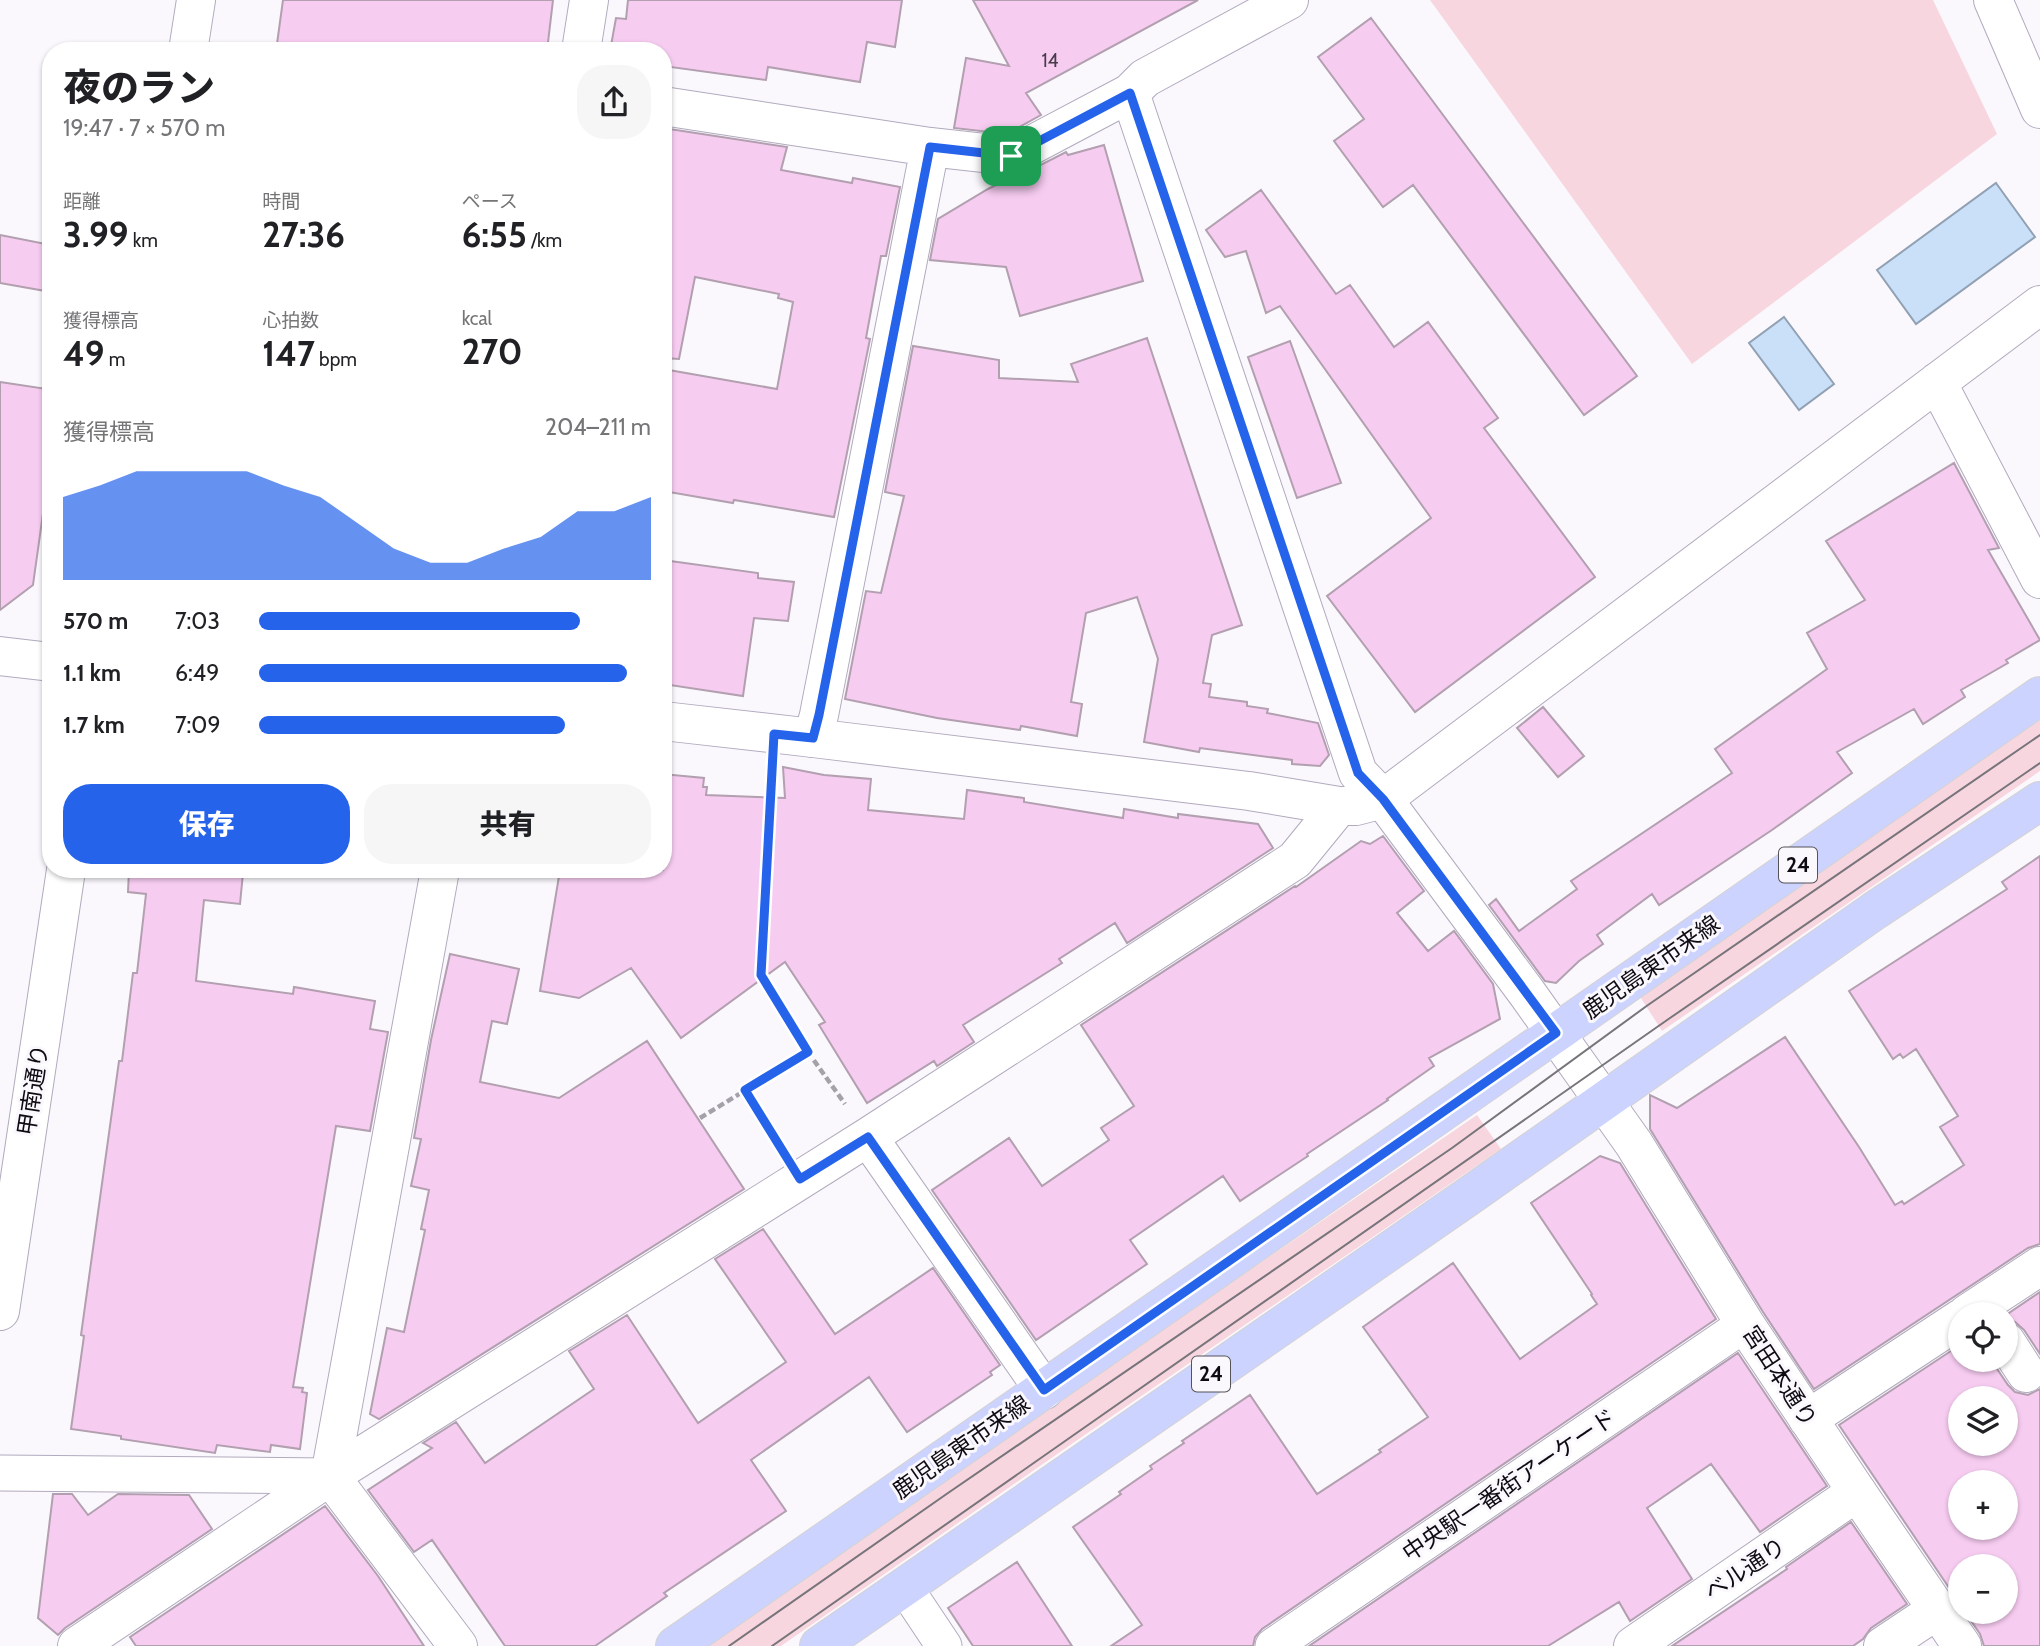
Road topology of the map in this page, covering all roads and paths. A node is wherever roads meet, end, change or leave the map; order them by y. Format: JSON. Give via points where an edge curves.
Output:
{"nodes":[{"id":1,"x":196,"y":0,"type":"edge"},
{"id":2,"x":589,"y":0,"type":"edge"},
{"id":3,"x":1289,"y":0,"type":"edge"},
{"id":4,"x":1993,"y":0,"type":"edge"},
{"id":5,"x":189,"y":42,"type":"edge"},
{"id":6,"x":582,"y":42,"type":"edge"},
{"id":7,"x":1130,"y":93,"type":"junction"},
{"id":8,"x":672,"y":107,"type":"edge"},
{"id":9,"x":2040,"y":109,"type":"edge"},
{"id":10,"x":930,"y":147,"type":"junction"},
{"id":11,"x":2040,"y":305,"type":"edge"},
{"id":12,"x":1937,"y":382,"type":"junction"},
{"id":13,"x":2040,"y":579,"type":"edge"},
{"id":14,"x":0,"y":656,"type":"edge"},
{"id":15,"x":42,"y":661,"type":"edge"},
{"id":16,"x":2040,"y":696,"type":"edge"},
{"id":17,"x":672,"y":723,"type":"edge"},
{"id":18,"x":774,"y":734,"type":"junction"},
{"id":19,"x":813,"y":738,"type":"junction"},
{"id":20,"x":1383,"y":799,"type":"junction"},
{"id":21,"x":2040,"y":801,"type":"edge"},
{"id":22,"x":1339,"y":806,"type":"junction"},
{"id":23,"x":65,"y":878,"type":"edge"},
{"id":24,"x":439,"y":878,"type":"edge"},
{"id":25,"x":1556,"y":1033,"type":"junction"},
{"id":26,"x":808,"y":1052,"type":"junction"},
{"id":27,"x":745,"y":1090,"type":"junction"},
{"id":28,"x":1604,"y":1101,"type":"junction"},
{"id":29,"x":700,"y":1118,"type":"dead end"},
{"id":30,"x":868,"y":1137,"type":"junction"},
{"id":31,"x":800,"y":1179,"type":"junction"},
{"id":32,"x":2040,"y":1266,"type":"edge"},
{"id":33,"x":1989,"y":1302,"type":"edge"},
{"id":34,"x":0,"y":1311,"type":"edge"},
{"id":35,"x":1745,"y":1324,"type":"junction"},
{"id":36,"x":1948,"y":1330,"type":"edge"},
{"id":37,"x":1044,"y":1390,"type":"junction"},
{"id":38,"x":1808,"y":1419,"type":"junction"},
{"id":39,"x":0,"y":1473,"type":"edge"},
{"id":40,"x":330,"y":1476,"type":"junction"},
{"id":41,"x":1857,"y":1492,"type":"junction"},
{"id":42,"x":904,"y":1586,"type":"junction"},
{"id":43,"x":1937,"y":1610,"type":"junction"},
{"id":44,"x":77,"y":1646,"type":"edge"},
{"id":45,"x":458,"y":1646,"type":"edge"},
{"id":46,"x":675,"y":1646,"type":"edge"},
{"id":47,"x":819,"y":1646,"type":"edge"},
{"id":48,"x":944,"y":1646,"type":"edge"},
{"id":49,"x":1273,"y":1646,"type":"edge"},
{"id":50,"x":1633,"y":1646,"type":"edge"},
{"id":51,"x":1883,"y":1646,"type":"edge"},
{"id":52,"x":1962,"y":1646,"type":"edge"}],
"edges":[{"from":1,"to":5,"type":"street"},
{"from":2,"to":6,"type":"street"},
{"from":3,"to":7,"type":"street","via":[[1145,78]]},
{"from":4,"to":9,"type":"street"},
{"from":7,"to":10,"type":"street","via":[[1011,156]]},
{"from":7,"to":20,"type":"street","name":"宮田本通り","via":[[1358,773]]},
{"from":8,"to":10,"type":"street"},
{"from":10,"to":19,"type":"street"},
{"from":11,"to":12,"type":"street"},
{"from":12,"to":13,"type":"street"},
{"from":12,"to":20,"type":"street"},
{"from":14,"to":15,"type":"street"},
{"from":16,"to":25,"type":"main road","name":"鹿児島東市来線","number":"24"},
{"from":17,"to":18,"type":"street"},
{"from":18,"to":19,"type":"street"},
{"from":18,"to":26,"type":"path","via":[[761,975]]},
{"from":19,"to":22,"type":"street"},
{"from":20,"to":22,"type":"street"},
{"from":20,"to":25,"type":"street","name":"宮田本通り"},
{"from":21,"to":28,"type":"main road","number":"24"},
{"from":22,"to":30,"type":"street","via":[[1295,860]]},
{"from":23,"to":34,"type":"street","name":"甲南通り"},
{"from":24,"to":40,"type":"street"},
{"from":25,"to":28,"type":"street","name":"宮田本通り"},
{"from":25,"to":37,"type":"main road","name":"鹿児島東市来線","number":"24"},
{"from":26,"to":27,"type":"path"},
{"from":26,"to":30,"type":"path"},
{"from":27,"to":29,"type":"path"},
{"from":27,"to":31,"type":"path"},
{"from":28,"to":35,"type":"street","name":"宮田本通り"},
{"from":28,"to":42,"type":"main road","number":"24"},
{"from":30,"to":31,"type":"street"},
{"from":30,"to":37,"type":"street"},
{"from":31,"to":40,"type":"street"},
{"from":32,"to":33,"type":"street"},
{"from":35,"to":38,"type":"street","name":"宮田本通り"},
{"from":35,"to":49,"type":"street","name":"中央駅一番街アーケード"},
{"from":36,"to":38,"type":"street"},
{"from":37,"to":46,"type":"main road","name":"鹿児島東市来線","number":"24"},
{"from":38,"to":41,"type":"street","name":"宮田本通り"},
{"from":39,"to":40,"type":"street"},
{"from":40,"to":44,"type":"street"},
{"from":40,"to":45,"type":"street"},
{"from":41,"to":43,"type":"street","name":"宮田本通り"},
{"from":41,"to":50,"type":"street","name":"ベル通り"},
{"from":42,"to":47,"type":"main road","number":"24"},
{"from":42,"to":48,"type":"street"},
{"from":43,"to":51,"type":"street"},
{"from":43,"to":52,"type":"street","name":"宮田本通り"}]}
